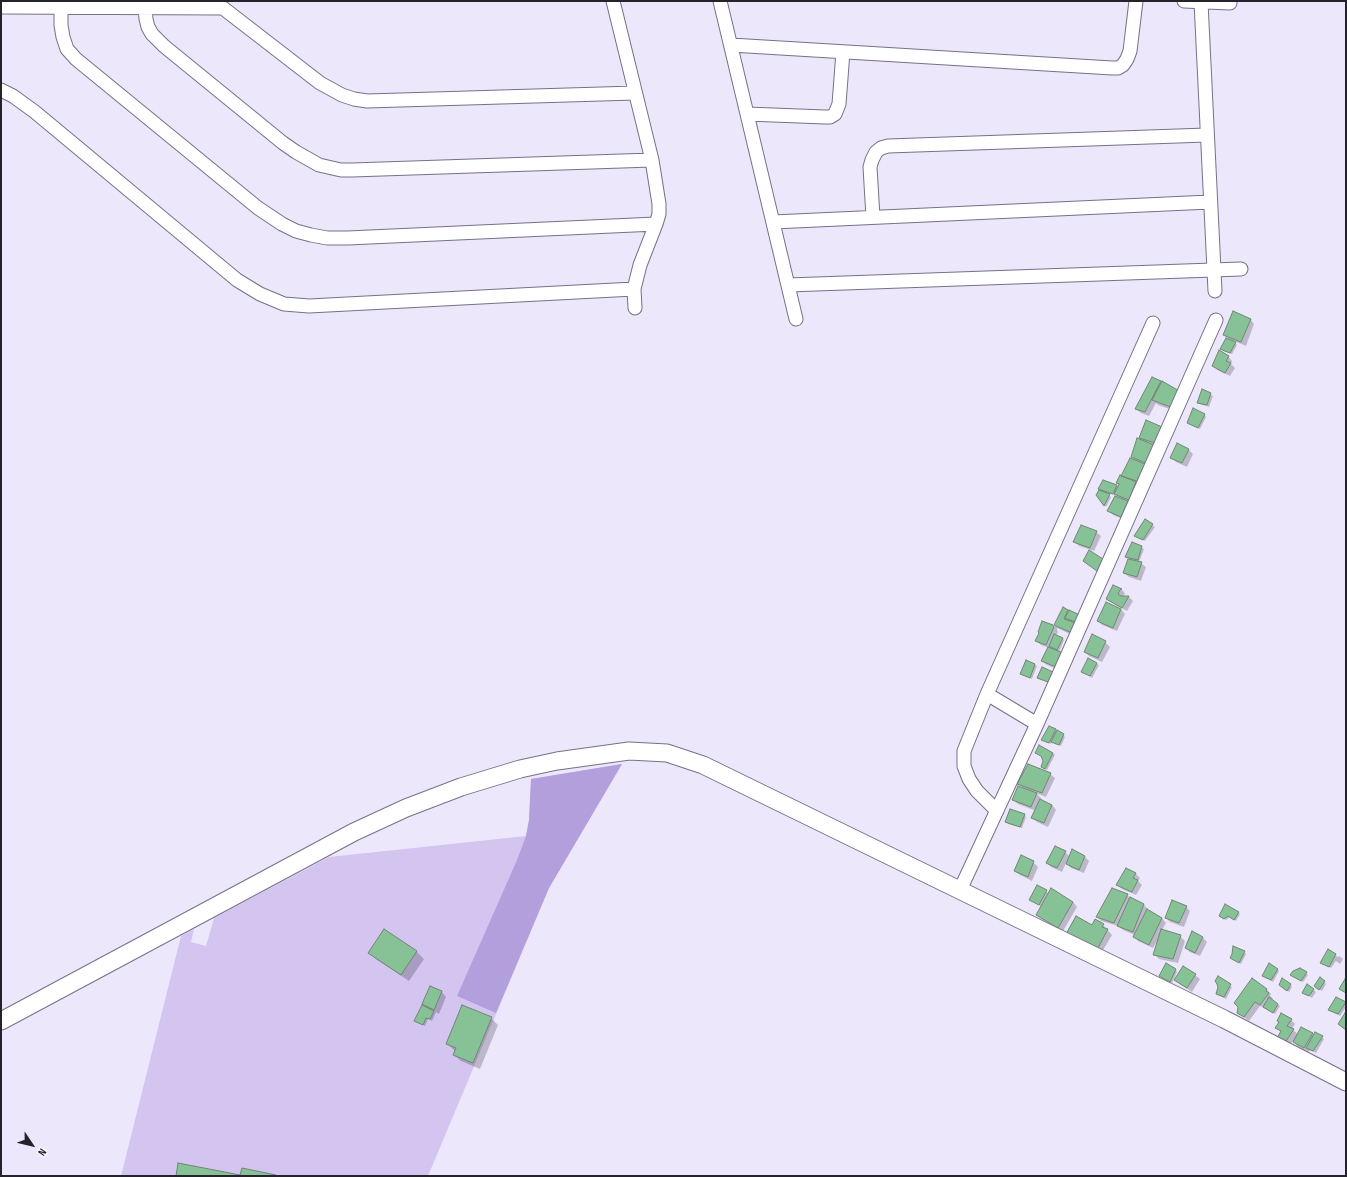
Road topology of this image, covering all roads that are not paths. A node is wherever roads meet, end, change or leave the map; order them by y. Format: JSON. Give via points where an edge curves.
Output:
{"nodes":[{"id":1,"x":613,"y":1,"type":"edge"},
{"id":2,"x":720,"y":1,"type":"edge"},
{"id":3,"x":1136,"y":1,"type":"edge"},
{"id":4,"x":1184,"y":1,"type":"edge"},
{"id":5,"x":1201,"y":2,"type":"junction"},
{"id":6,"x":223,"y":4,"type":"edge"},
{"id":7,"x":1230,"y":4,"type":"dead end"},
{"id":8,"x":1,"y":7,"type":"edge"},
{"id":9,"x":61,"y":7,"type":"junction"},
{"id":10,"x":145,"y":8,"type":"junction"},
{"id":11,"x":731,"y":45,"type":"junction"},
{"id":12,"x":843,"y":52,"type":"junction"},
{"id":13,"x":1,"y":90,"type":"edge"},
{"id":14,"x":635,"y":93,"type":"junction"},
{"id":15,"x":747,"y":114,"type":"junction"},
{"id":16,"x":1207,"y":135,"type":"junction"},
{"id":17,"x":652,"y":160,"type":"junction"},
{"id":18,"x":1210,"y":202,"type":"junction"},
{"id":19,"x":873,"y":217,"type":"junction"},
{"id":20,"x":773,"y":222,"type":"junction"},
{"id":21,"x":656,"y":224,"type":"junction"},
{"id":22,"x":1241,"y":269,"type":"dead end"},
{"id":23,"x":1214,"y":270,"type":"junction"},
{"id":24,"x":788,"y":285,"type":"junction"},
{"id":25,"x":634,"y":289,"type":"junction"},
{"id":26,"x":1215,"y":291,"type":"dead end"},
{"id":27,"x":634,"y":308,"type":"dead end"},
{"id":28,"x":796,"y":319,"type":"dead end"},
{"id":29,"x":1216,"y":320,"type":"dead end"},
{"id":30,"x":1153,"y":323,"type":"dead end"},
{"id":31,"x":987,"y":694,"type":"junction"},
{"id":32,"x":1037,"y":724,"type":"junction"},
{"id":33,"x":997,"y":811,"type":"junction"},
{"id":34,"x":960,"y":890,"type":"junction"},
{"id":35,"x":1,"y":1021,"type":"edge"},
{"id":36,"x":1346,"y":1082,"type":"edge"}],
"edges":[{"from":1,"to":14,"type":"street"},
{"from":2,"to":11,"type":"street"},
{"from":3,"to":12,"type":"street","via":[[1130,51],[1127,59],[1118,68]]},
{"from":4,"to":5,"type":"street"},
{"from":5,"to":7,"type":"street"},
{"from":5,"to":16,"type":"street"},
{"from":6,"to":10,"type":"street"},
{"from":6,"to":14,"type":"street","via":[[316,80],[331,90],[354,99],[378,102]]},
{"from":8,"to":9,"type":"street"},
{"from":9,"to":10,"type":"street"},
{"from":9,"to":21,"type":"street","via":[[63,37],[67,49],[76,58],[258,208],[296,231],[334,238]]},
{"from":10,"to":17,"type":"street","via":[[148,27],[164,46],[283,143],[324,166],[352,170]]},
{"from":11,"to":12,"type":"street"},
{"from":11,"to":15,"type":"street"},
{"from":12,"to":15,"type":"street","via":[[840,104],[835,114],[830,117]]},
{"from":13,"to":25,"type":"street","via":[[35,112],[237,280],[260,294],[284,304],[309,306]]},
{"from":14,"to":17,"type":"street"},
{"from":15,"to":20,"type":"street"},
{"from":16,"to":18,"type":"street"},
{"from":16,"to":19,"type":"street","via":[[888,146],[876,152],[870,167]]},
{"from":17,"to":21,"type":"street","via":[[659,204]]},
{"from":18,"to":19,"type":"street"},
{"from":18,"to":23,"type":"street"},
{"from":19,"to":20,"type":"street"},
{"from":20,"to":24,"type":"street"},
{"from":21,"to":25,"type":"street","via":[[640,265]]},
{"from":22,"to":23,"type":"street"},
{"from":23,"to":24,"type":"street"},
{"from":23,"to":26,"type":"street"},
{"from":24,"to":28,"type":"street"},
{"from":25,"to":27,"type":"street"},
{"from":29,"to":32,"type":"street"},
{"from":30,"to":31,"type":"street"},
{"from":31,"to":32,"type":"street"},
{"from":31,"to":33,"type":"street","via":[[964,751],[964,766],[977,792]]},
{"from":32,"to":33,"type":"street"},
{"from":33,"to":34,"type":"street"},
{"from":34,"to":35,"type":"street","via":[[703,765],[667,753],[629,751],[592,755],[520,769],[461,787],[406,808],[347,836]]},
{"from":34,"to":36,"type":"street","via":[[1224,1019]]}]}
